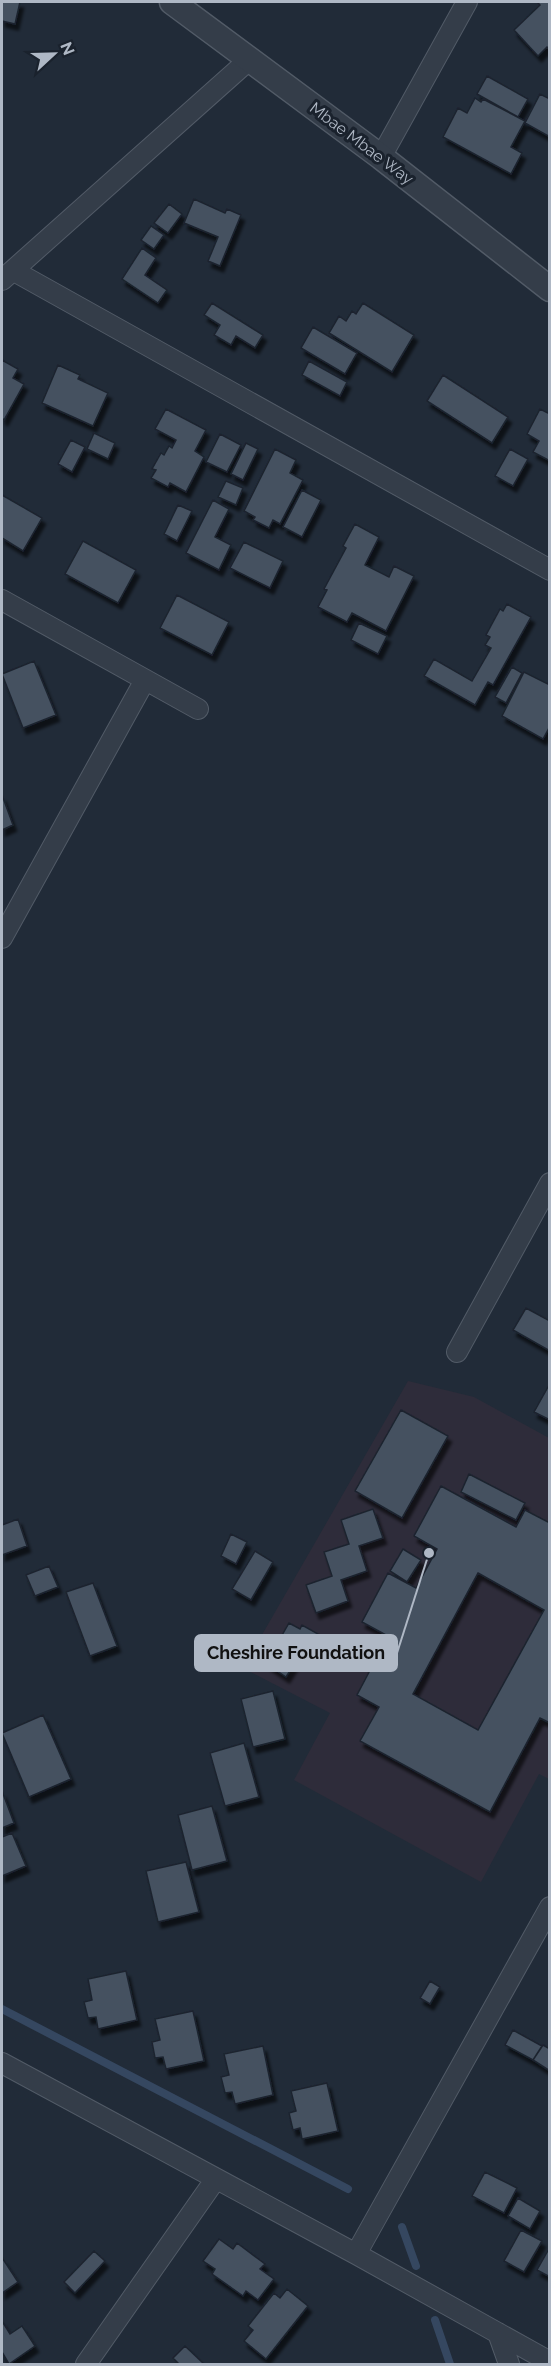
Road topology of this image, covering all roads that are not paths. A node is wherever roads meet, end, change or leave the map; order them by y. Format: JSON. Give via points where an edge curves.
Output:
{"nodes":[{"id":1,"x":172,"y":2,"type":"edge"},
{"id":2,"x":467,"y":2,"type":"edge"},
{"id":3,"x":250,"y":59,"type":"junction"},
{"id":4,"x":381,"y":157,"type":"junction"},
{"id":5,"x":8,"y":276,"type":"edge"},
{"id":6,"x":549,"y":289,"type":"edge"},
{"id":7,"x":549,"y":570,"type":"edge"},
{"id":8,"x":2,"y":600,"type":"edge"},
{"id":9,"x":145,"y":680,"type":"junction"},
{"id":10,"x":198,"y":710,"type":"dead end"},
{"id":11,"x":2,"y":939,"type":"edge"},
{"id":12,"x":549,"y":1183,"type":"edge"},
{"id":13,"x":457,"y":1353,"type":"dead end"},
{"id":14,"x":549,"y":1907,"type":"edge"},
{"id":15,"x":2,"y":2063,"type":"edge"},
{"id":16,"x":215,"y":2180,"type":"junction"},
{"id":17,"x":356,"y":2254,"type":"junction"},
{"id":18,"x":498,"y":2333,"type":"junction"},
{"id":19,"x":549,"y":2362,"type":"edge"},
{"id":20,"x":86,"y":2364,"type":"edge"},
{"id":21,"x":509,"y":2364,"type":"edge"}],
"edges":[{"from":1,"to":3,"type":"street","name":"Mbae Mbae Way"},
{"from":2,"to":4,"type":"street"},
{"from":3,"to":4,"type":"street","name":"Mbae Mbae Way"},
{"from":3,"to":5,"type":"street"},
{"from":4,"to":6,"type":"street","name":"Mbae Mbae Way"},
{"from":5,"to":7,"type":"street"},
{"from":8,"to":9,"type":"street"},
{"from":9,"to":10,"type":"street"},
{"from":9,"to":11,"type":"street"},
{"from":12,"to":13,"type":"street"},
{"from":14,"to":17,"type":"street"},
{"from":15,"to":16,"type":"street"},
{"from":16,"to":17,"type":"street"},
{"from":16,"to":20,"type":"street"},
{"from":17,"to":18,"type":"street"},
{"from":18,"to":19,"type":"street"},
{"from":18,"to":21,"type":"street"}]}
